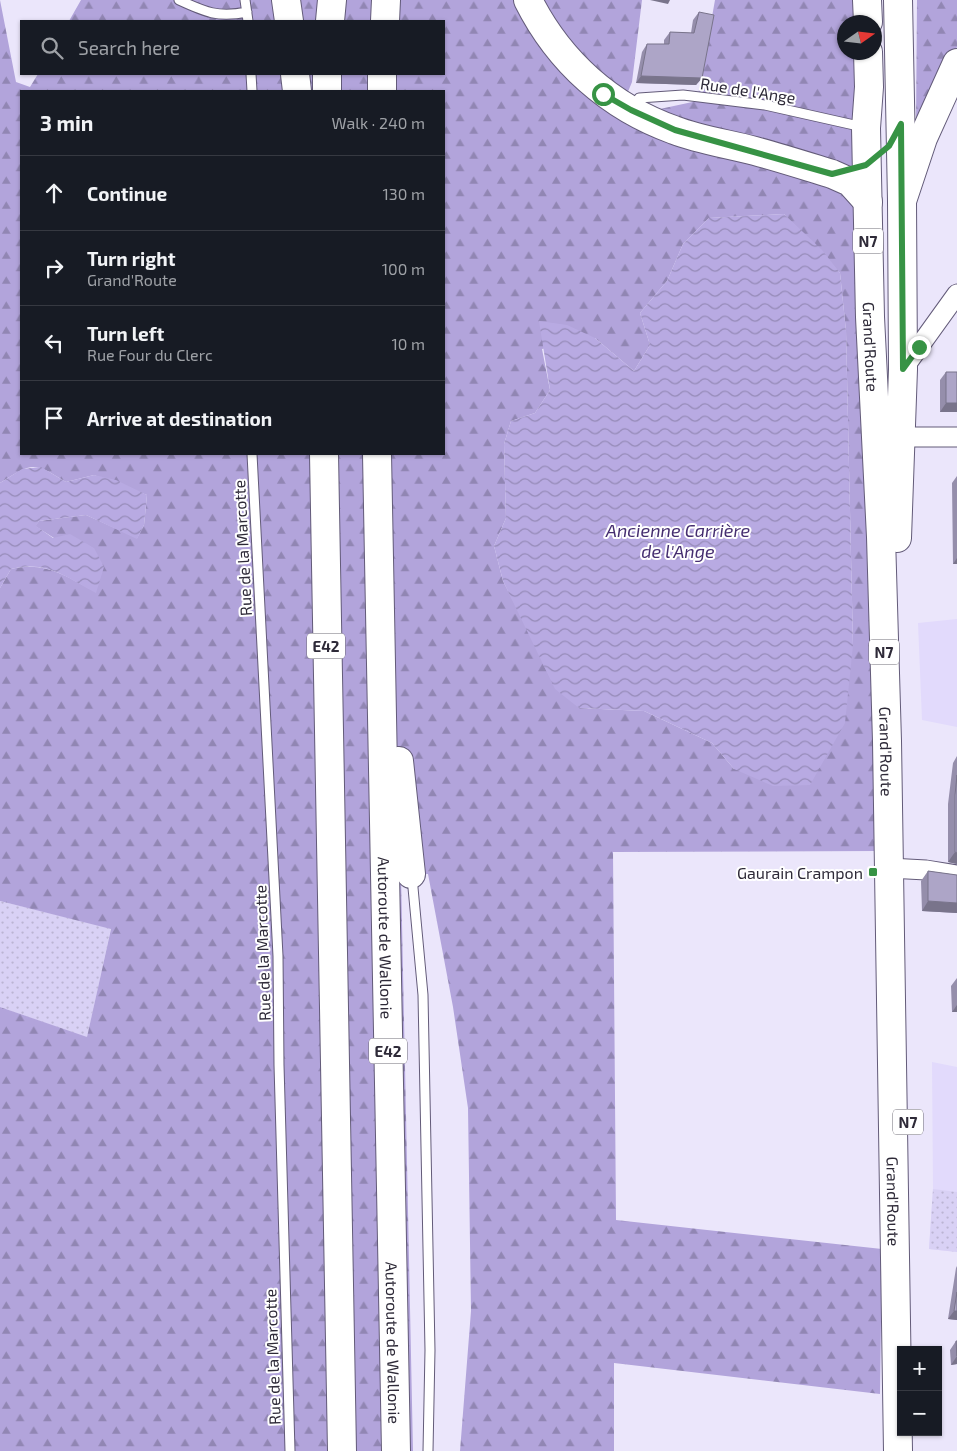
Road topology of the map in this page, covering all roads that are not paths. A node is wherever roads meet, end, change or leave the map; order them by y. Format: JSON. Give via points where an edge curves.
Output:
{"nodes":[{"id":1,"x":179,"y":0,"type":"edge"},
{"id":2,"x":245,"y":0,"type":"edge"},
{"id":3,"x":286,"y":0,"type":"edge"},
{"id":4,"x":332,"y":0,"type":"edge"},
{"id":5,"x":386,"y":0,"type":"edge"},
{"id":6,"x":528,"y":0,"type":"edge"},
{"id":7,"x":868,"y":0,"type":"edge"},
{"id":8,"x":898,"y":0,"type":"edge"},
{"id":9,"x":868,"y":15,"type":"edge"},
{"id":10,"x":248,"y":17,"type":"edge"},
{"id":11,"x":288,"y":20,"type":"edge"},
{"id":12,"x":330,"y":20,"type":"edge"},
{"id":13,"x":385,"y":20,"type":"edge"},
{"id":14,"x":868,"y":60,"type":"edge"},
{"id":15,"x":957,"y":63,"type":"edge"},
{"id":16,"x":251,"y":75,"type":"edge"},
{"id":17,"x":295,"y":75,"type":"edge"},
{"id":18,"x":327,"y":75,"type":"edge"},
{"id":19,"x":382,"y":75,"type":"edge"},
{"id":20,"x":252,"y":90,"type":"edge"},
{"id":21,"x":297,"y":90,"type":"edge"},
{"id":22,"x":327,"y":90,"type":"edge"},
{"id":23,"x":382,"y":90,"type":"edge"},
{"id":24,"x":631,"y":110,"type":"junction"},
{"id":25,"x":901,"y":124,"type":"junction"},
{"id":26,"x":866,"y":128,"type":"junction"},
{"id":27,"x":866,"y":165,"type":"junction"},
{"id":28,"x":832,"y":174,"type":"junction"},
{"id":29,"x":902,"y":201,"type":"junction"},
{"id":30,"x":868,"y":202,"type":"junction"},
{"id":31,"x":957,"y":294,"type":"edge"},
{"id":32,"x":903,"y":369,"type":"junction"},
{"id":33,"x":889,"y":437,"type":"junction"},
{"id":34,"x":957,"y":437,"type":"edge"},
{"id":35,"x":252,"y":455,"type":"edge"},
{"id":36,"x":324,"y":455,"type":"edge"},
{"id":37,"x":377,"y":455,"type":"edge"},
{"id":38,"x":381,"y":650,"type":"junction"},
{"id":39,"x":896,"y":868,"type":"junction"},
{"id":40,"x":412,"y":874,"type":"joint"},
{"id":41,"x":957,"y":875,"type":"edge"},
{"id":42,"x":912,"y":1346,"type":"edge"},
{"id":43,"x":914,"y":1436,"type":"edge"},
{"id":44,"x":290,"y":1451,"type":"edge"},
{"id":45,"x":342,"y":1451,"type":"edge"},
{"id":46,"x":396,"y":1451,"type":"edge"},
{"id":47,"x":428,"y":1451,"type":"edge"},
{"id":48,"x":898,"y":1451,"type":"edge"},
{"id":49,"x":914,"y":1451,"type":"edge"}],
"edges":[{"from":1,"to":10,"type":"lane","via":[[209,14]]},
{"from":2,"to":10,"type":"lane"},
{"from":3,"to":11,"type":"main road"},
{"from":4,"to":12,"type":"main road"},
{"from":5,"to":13,"type":"main road"},
{"from":6,"to":24,"type":"main road","via":[[552,41],[576,68],[603,94]]},
{"from":7,"to":9,"type":"main road"},
{"from":8,"to":25,"type":"main road","name":"Grand'Route","number":"N7"},
{"from":14,"to":26,"type":"main road","name":"Grand'Route","number":"N7"},
{"from":15,"to":29,"type":"main road","via":[[923,138]]},
{"from":16,"to":20,"type":"lane"},
{"from":17,"to":21,"type":"main road"},
{"from":18,"to":22,"type":"main road"},
{"from":19,"to":23,"type":"main road"},
{"from":24,"to":26,"type":"lane","name":"Rue de l'Ange","via":[[639,98],[683,95],[765,105]]},
{"from":24,"to":28,"type":"main road","via":[[675,130]]},
{"from":25,"to":27,"type":"main road","via":[[889,146]]},
{"from":25,"to":29,"type":"main road","name":"Grand'Route","number":"N7"},
{"from":26,"to":27,"type":"main road","name":"Grand'Route","number":"N7"},
{"from":27,"to":28,"type":"main road"},
{"from":27,"to":30,"type":"main road","name":"Grand'Route","number":"N7"},
{"from":28,"to":30,"type":"main road","via":[[850,182]]},
{"from":29,"to":32,"type":"main road","name":"Grand'Route","number":"N7"},
{"from":30,"to":33,"type":"main road","name":"Grand'Route","number":"N7","via":[[870,317]]},
{"from":31,"to":32,"type":"street"},
{"from":32,"to":33,"type":"main road","name":"Grand'Route","number":"N7"},
{"from":33,"to":34,"type":"street"},
{"from":33,"to":39,"type":"main road","name":"Grand'Route","number":"N7"},
{"from":35,"to":44,"type":"lane","name":"Rue de la Marcotte","via":[[278,956]]},
{"from":36,"to":45,"type":"main road","number":"E42"},
{"from":37,"to":38,"type":"main road","name":"Autoroute de Wallonie","number":"E42"},
{"from":38,"to":40,"type":"main road","via":[[396,732]]},
{"from":38,"to":46,"type":"main road","name":"Autoroute de Wallonie","number":"E42"},
{"from":39,"to":41,"type":"street"},
{"from":39,"to":42,"type":"main road","name":"Grand'Route","number":"N7"},
{"from":39,"to":48,"type":"main road","name":"Grand'Route","number":"N7"},
{"from":40,"to":47,"type":"lane","via":[[422,995],[430,1350]]},
{"from":43,"to":49,"type":"main road"}]}
